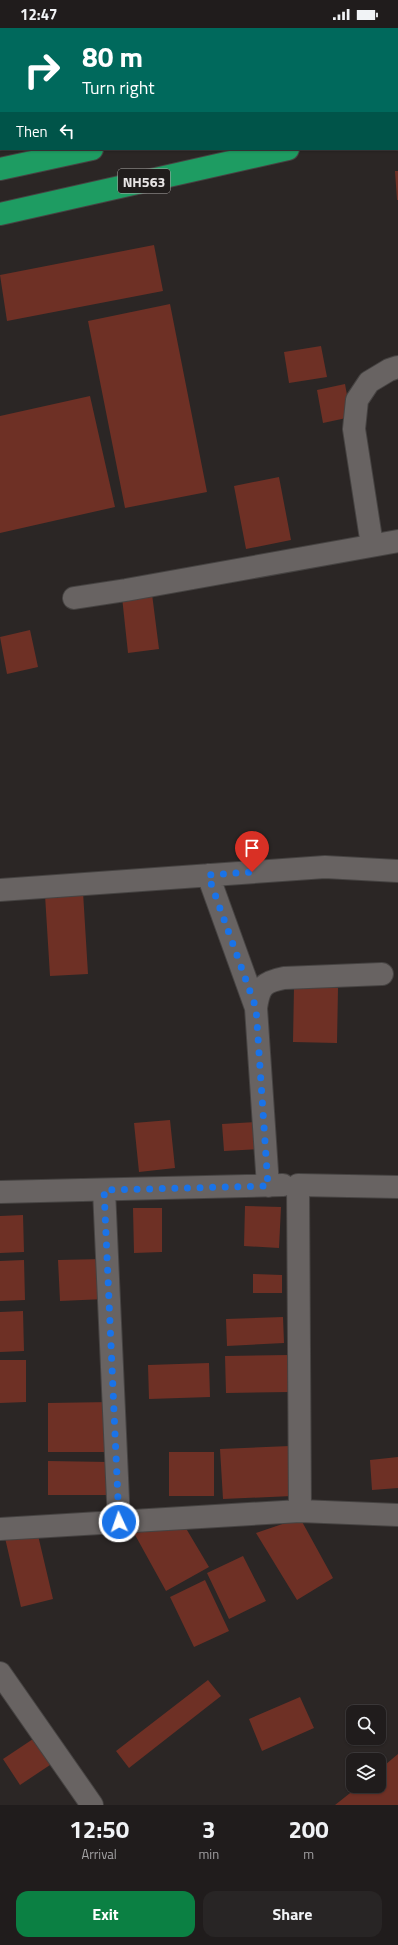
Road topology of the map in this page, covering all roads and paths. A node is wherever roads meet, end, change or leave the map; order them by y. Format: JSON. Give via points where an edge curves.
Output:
{"nodes":[{"id":1,"x":87,"y":150,"type":"edge"},
{"id":2,"x":284,"y":150,"type":"edge"},
{"id":3,"x":0,"y":169,"type":"edge"},
{"id":4,"x":0,"y":214,"type":"edge"},
{"id":5,"x":398,"y":367,"type":"edge"},
{"id":6,"x":398,"y":541,"type":"edge"},
{"id":7,"x":372,"y":546,"type":"junction"},
{"id":8,"x":74,"y":598,"type":"dead end"},
{"id":9,"x":398,"y":871,"type":"edge"},
{"id":10,"x":208,"y":875,"type":"junction"},
{"id":11,"x":0,"y":890,"type":"edge"},
{"id":12,"x":382,"y":974,"type":"dead end"},
{"id":13,"x":256,"y":1008,"type":"junction"},
{"id":14,"x":298,"y":1185,"type":"junction"},
{"id":15,"x":268,"y":1186,"type":"junction"},
{"id":16,"x":398,"y":1187,"type":"edge"},
{"id":17,"x":104,"y":1190,"type":"junction"},
{"id":18,"x":0,"y":1192,"type":"edge"},
{"id":19,"x":300,"y":1511,"type":"junction"},
{"id":20,"x":398,"y":1515,"type":"edge"},
{"id":21,"x":119,"y":1522,"type":"junction"},
{"id":22,"x":0,"y":1529,"type":"edge"},
{"id":23,"x":2,"y":1681,"type":"edge"},
{"id":24,"x":92,"y":1805,"type":"edge"}],
"edges":[{"from":1,"to":3,"type":"highway"},
{"from":2,"to":4,"type":"highway","number":"NH563"},
{"from":5,"to":7,"type":"street","via":[[369,382],[357,400],[354,429]]},
{"from":6,"to":7,"type":"street"},
{"from":7,"to":8,"type":"street"},
{"from":9,"to":10,"type":"street","via":[[325,866]]},
{"from":10,"to":11,"type":"street"},
{"from":10,"to":13,"type":"street"},
{"from":12,"to":13,"type":"street","via":[[272,980],[258,992]]},
{"from":13,"to":15,"type":"street"},
{"from":14,"to":15,"type":"street"},
{"from":14,"to":16,"type":"street"},
{"from":14,"to":19,"type":"street"},
{"from":15,"to":17,"type":"street"},
{"from":17,"to":18,"type":"street"},
{"from":17,"to":21,"type":"street"},
{"from":19,"to":20,"type":"street"},
{"from":19,"to":21,"type":"street"},
{"from":21,"to":22,"type":"street"},
{"from":23,"to":24,"type":"street"}]}
